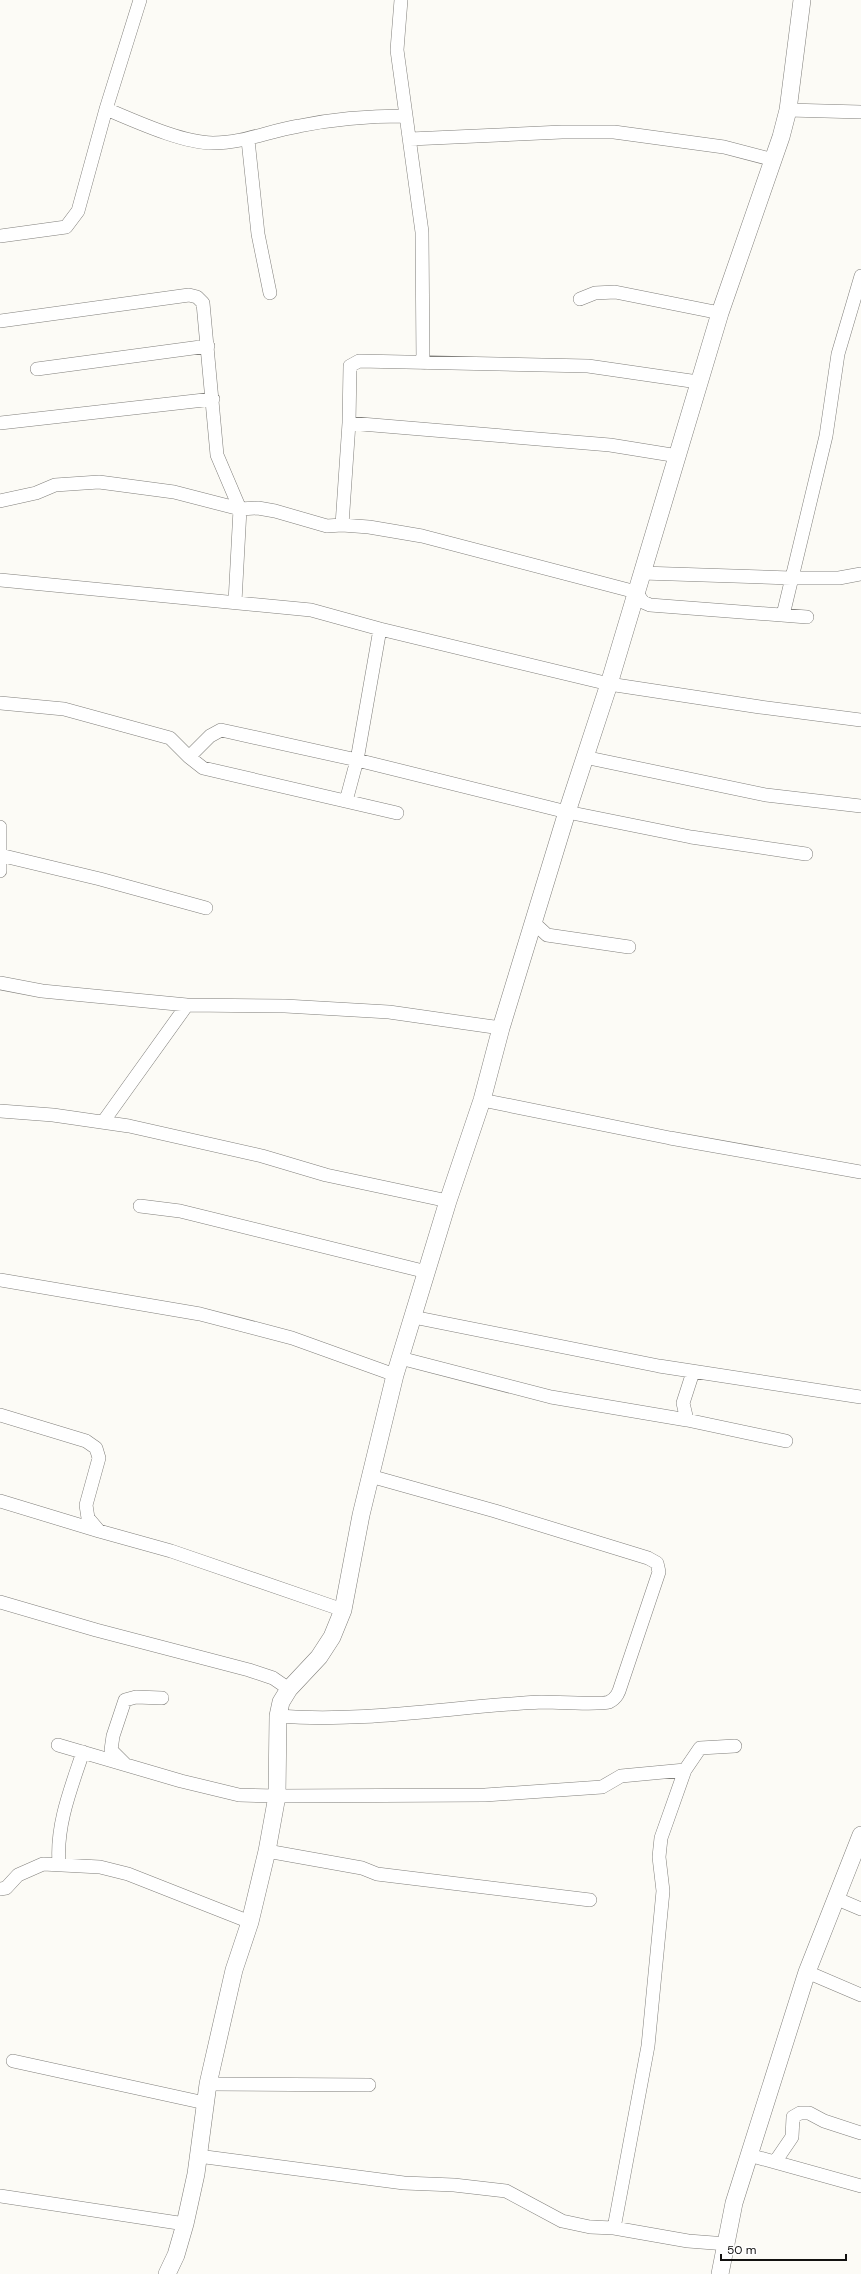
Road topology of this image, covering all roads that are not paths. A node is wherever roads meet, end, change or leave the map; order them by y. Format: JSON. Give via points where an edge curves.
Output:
{"nodes":[{"id":1,"x":140,"y":0,"type":"edge"},
{"id":2,"x":401,"y":0,"type":"edge"},
{"id":3,"x":802,"y":0,"type":"edge"},
{"id":4,"x":106,"y":109,"type":"junction"},
{"id":5,"x":788,"y":110,"type":"junction"},
{"id":6,"x":861,"y":112,"type":"edge"},
{"id":7,"x":404,"y":116,"type":"junction"},
{"id":8,"x":410,"y":139,"type":"junction"},
{"id":9,"x":248,"y":140,"type":"junction"},
{"id":10,"x":774,"y":160,"type":"junction"},
{"id":11,"x":0,"y":236,"type":"edge"},
{"id":12,"x":861,"y":276,"type":"edge"},
{"id":13,"x":270,"y":293,"type":"dead end"},
{"id":14,"x":580,"y":299,"type":"dead end"},
{"id":15,"x":720,"y":313,"type":"junction"},
{"id":16,"x":0,"y":321,"type":"edge"},
{"id":17,"x":208,"y":346,"type":"junction"},
{"id":18,"x":423,"y":364,"type":"junction"},
{"id":19,"x":37,"y":369,"type":"dead end"},
{"id":20,"x":698,"y":382,"type":"junction"},
{"id":21,"x":214,"y":399,"type":"junction"},
{"id":22,"x":0,"y":423,"type":"edge"},
{"id":23,"x":349,"y":423,"type":"junction"},
{"id":24,"x":678,"y":456,"type":"junction"},
{"id":25,"x":0,"y":501,"type":"edge"},
{"id":26,"x":240,"y":509,"type":"junction"},
{"id":27,"x":342,"y":524,"type":"junction"},
{"id":28,"x":642,"y":573,"type":"junction"},
{"id":29,"x":861,"y":574,"type":"edge"},
{"id":30,"x":791,"y":578,"type":"junction"},
{"id":31,"x":0,"y":580,"type":"edge"},
{"id":32,"x":636,"y":592,"type":"junction"},
{"id":33,"x":235,"y":602,"type":"junction"},
{"id":34,"x":783,"y":615,"type":"junction"},
{"id":35,"x":807,"y":616,"type":"dead end"},
{"id":36,"x":380,"y":630,"type":"junction"},
{"id":37,"x":609,"y":684,"type":"junction"},
{"id":38,"x":0,"y":703,"type":"edge"},
{"id":39,"x":861,"y":720,"type":"edge"},
{"id":40,"x":189,"y":757,"type":"junction"},
{"id":41,"x":584,"y":757,"type":"junction"},
{"id":42,"x":357,"y":760,"type":"junction"},
{"id":43,"x":346,"y":801,"type":"junction"},
{"id":44,"x":861,"y":806,"type":"edge"},
{"id":45,"x":566,"y":812,"type":"junction"},
{"id":46,"x":397,"y":813,"type":"dead end"},
{"id":47,"x":0,"y":827,"type":"edge"},
{"id":48,"x":806,"y":854,"type":"dead end"},
{"id":49,"x":1,"y":855,"type":"edge"},
{"id":50,"x":0,"y":871,"type":"edge"},
{"id":51,"x":206,"y":908,"type":"dead end"},
{"id":52,"x":534,"y":923,"type":"junction"},
{"id":53,"x":629,"y":947,"type":"dead end"},
{"id":54,"x":0,"y":983,"type":"edge"},
{"id":55,"x":188,"y":1005,"type":"junction"},
{"id":56,"x":501,"y":1028,"type":"junction"},
{"id":57,"x":482,"y":1100,"type":"junction"},
{"id":58,"x":0,"y":1111,"type":"edge"},
{"id":59,"x":103,"y":1122,"type":"junction"},
{"id":60,"x":861,"y":1172,"type":"edge"},
{"id":61,"x":448,"y":1201,"type":"junction"},
{"id":62,"x":140,"y":1206,"type":"dead end"},
{"id":63,"x":427,"y":1272,"type":"junction"},
{"id":64,"x":0,"y":1280,"type":"edge"},
{"id":65,"x":413,"y":1317,"type":"junction"},
{"id":66,"x":400,"y":1358,"type":"junction"},
{"id":67,"x":693,"y":1372,"type":"junction"},
{"id":68,"x":395,"y":1375,"type":"junction"},
{"id":69,"x":861,"y":1397,"type":"edge"},
{"id":70,"x":0,"y":1415,"type":"edge"},
{"id":71,"x":687,"y":1420,"type":"junction"},
{"id":72,"x":786,"y":1441,"type":"dead end"},
{"id":73,"x":370,"y":1476,"type":"junction"},
{"id":74,"x":0,"y":1501,"type":"edge"},
{"id":75,"x":100,"y":1531,"type":"junction"},
{"id":76,"x":0,"y":1602,"type":"edge"},
{"id":77,"x":343,"y":1610,"type":"junction"},
{"id":78,"x":289,"y":1690,"type":"junction"},
{"id":79,"x":162,"y":1698,"type":"dead end"},
{"id":80,"x":278,"y":1716,"type":"junction"},
{"id":81,"x":58,"y":1745,"type":"dead end"},
{"id":82,"x":736,"y":1746,"type":"dead end"},
{"id":83,"x":83,"y":1752,"type":"junction"},
{"id":84,"x":126,"y":1765,"type":"junction"},
{"id":85,"x":685,"y":1770,"type":"junction"},
{"id":86,"x":277,"y":1796,"type":"junction"},
{"id":87,"x":861,"y":1835,"type":"edge"},
{"id":88,"x":267,"y":1851,"type":"junction"},
{"id":89,"x":59,"y":1863,"type":"junction"},
{"id":90,"x":0,"y":1889,"type":"edge"},
{"id":91,"x":835,"y":1898,"type":"junction"},
{"id":92,"x":590,"y":1900,"type":"dead end"},
{"id":93,"x":861,"y":1909,"type":"edge"},
{"id":94,"x":250,"y":1922,"type":"junction"},
{"id":95,"x":807,"y":1972,"type":"junction"},
{"id":96,"x":861,"y":1995,"type":"edge"},
{"id":97,"x":13,"y":2060,"type":"dead end"},
{"id":98,"x":208,"y":2084,"type":"junction"},
{"id":99,"x":368,"y":2085,"type":"dead end"},
{"id":100,"x":205,"y":2103,"type":"junction"},
{"id":101,"x":861,"y":2133,"type":"edge"},
{"id":102,"x":749,"y":2155,"type":"junction"},
{"id":103,"x":198,"y":2156,"type":"junction"},
{"id":104,"x":775,"y":2162,"type":"junction"},
{"id":105,"x":861,"y":2186,"type":"edge"},
{"id":106,"x":0,"y":2196,"type":"edge"},
{"id":107,"x":185,"y":2224,"type":"junction"},
{"id":108,"x":614,"y":2228,"type":"junction"},
{"id":109,"x":727,"y":2244,"type":"junction"},
{"id":110,"x":167,"y":2274,"type":"edge"},
{"id":111,"x":720,"y":2274,"type":"edge"}],
"edges":[{"from":1,"to":4,"type":"street"},
{"from":2,"to":7,"type":"street","via":[[397,50]]},
{"from":3,"to":5,"type":"street"},
{"from":4,"to":9,"type":"street","via":[[158,130],[197,140],[212,143]]},
{"from":4,"to":11,"type":"street","via":[[78,211],[73,219],[66,227]]},
{"from":5,"to":6,"type":"street"},
{"from":5,"to":10,"type":"street"},
{"from":7,"to":8,"type":"street"},
{"from":7,"to":9,"type":"street","via":[[376,116],[298,126]]},
{"from":8,"to":10,"type":"street","via":[[614,132],[724,147]]},
{"from":8,"to":18,"type":"street","via":[[422,232]]},
{"from":9,"to":13,"type":"street","via":[[258,234]]},
{"from":10,"to":15,"type":"street"},
{"from":12,"to":30,"type":"street","via":[[838,354],[826,436]]},
{"from":14,"to":15,"type":"street","via":[[595,293],[614,292]]},
{"from":15,"to":20,"type":"street"},
{"from":16,"to":17,"type":"street","via":[[189,295],[197,297],[203,303]]},
{"from":17,"to":19,"type":"street"},
{"from":17,"to":21,"type":"street"},
{"from":18,"to":20,"type":"street","via":[[588,366]]},
{"from":18,"to":23,"type":"street","via":[[359,361],[350,366]]},
{"from":20,"to":24,"type":"street"},
{"from":21,"to":22,"type":"street"},
{"from":21,"to":26,"type":"street","via":[[217,455]]},
{"from":23,"to":24,"type":"street","via":[[610,445]]},
{"from":23,"to":27,"type":"street"},
{"from":24,"to":28,"type":"street"},
{"from":25,"to":26,"type":"street","via":[[55,486],[99,482],[174,492]]},
{"from":26,"to":27,"type":"street","via":[[258,508],[326,526]]},
{"from":26,"to":33,"type":"street"},
{"from":27,"to":32,"type":"street","via":[[422,536]]},
{"from":28,"to":30,"type":"street"},
{"from":28,"to":32,"type":"street"},
{"from":29,"to":30,"type":"street","via":[[839,578]]},
{"from":30,"to":34,"type":"street"},
{"from":31,"to":33,"type":"street"},
{"from":32,"to":34,"type":"street","via":[[643,602],[650,605]]},
{"from":32,"to":37,"type":"street"},
{"from":33,"to":36,"type":"street","via":[[311,610]]},
{"from":34,"to":35,"type":"street"},
{"from":36,"to":37,"type":"street"},
{"from":36,"to":42,"type":"street"},
{"from":37,"to":39,"type":"street","via":[[760,708]]},
{"from":37,"to":41,"type":"street"},
{"from":38,"to":40,"type":"street","via":[[64,709],[114,721],[170,738]]},
{"from":40,"to":42,"type":"street","via":[[210,736],[221,730]]},
{"from":40,"to":43,"type":"street","via":[[203,768]]},
{"from":41,"to":44,"type":"street","via":[[766,795]]},
{"from":41,"to":45,"type":"street"},
{"from":42,"to":43,"type":"street"},
{"from":42,"to":45,"type":"street"},
{"from":43,"to":46,"type":"street"},
{"from":45,"to":48,"type":"street","via":[[691,837]]},
{"from":45,"to":52,"type":"street"},
{"from":47,"to":49,"type":"street"},
{"from":49,"to":50,"type":"street"},
{"from":49,"to":51,"type":"street"},
{"from":52,"to":53,"type":"street","via":[[547,936]]},
{"from":52,"to":56,"type":"street"},
{"from":54,"to":55,"type":"street","via":[[42,991]]},
{"from":55,"to":56,"type":"street","via":[[285,1006],[389,1012]]},
{"from":55,"to":59,"type":"street"},
{"from":56,"to":57,"type":"street"},
{"from":57,"to":60,"type":"street","via":[[670,1138]]},
{"from":57,"to":61,"type":"street"},
{"from":58,"to":59,"type":"street"},
{"from":59,"to":61,"type":"street","via":[[185,1138],[262,1156],[326,1175]]},
{"from":61,"to":63,"type":"street"},
{"from":62,"to":63,"type":"street","via":[[180,1211]]},
{"from":63,"to":65,"type":"street"},
{"from":64,"to":68,"type":"street","via":[[200,1314],[292,1338]]},
{"from":65,"to":66,"type":"street"},
{"from":65,"to":67,"type":"street"},
{"from":66,"to":68,"type":"street"},
{"from":66,"to":71,"type":"street","via":[[551,1397]]},
{"from":67,"to":69,"type":"street"},
{"from":67,"to":71,"type":"street","via":[[683,1403]]},
{"from":68,"to":73,"type":"street"},
{"from":70,"to":75,"type":"street","via":[[86,1440],[96,1448],[99,1458],[86,1505],[88,1518]]},
{"from":71,"to":72,"type":"street"},
{"from":73,"to":77,"type":"street"},
{"from":73,"to":80,"type":"street","via":[[648,1558],[657,1563],[659,1572],[622,1686],[617,1696],[608,1702],[497,1705],[369,1718]]},
{"from":74,"to":75,"type":"street"},
{"from":75,"to":77,"type":"street","via":[[171,1551]]},
{"from":76,"to":78,"type":"street","via":[[249,1670],[273,1678]]},
{"from":77,"to":78,"type":"street","via":[[332,1637],[319,1657]]},
{"from":78,"to":80,"type":"street","via":[[281,1702]]},
{"from":79,"to":84,"type":"street","via":[[136,1697],[125,1700],[111,1750]]},
{"from":80,"to":86,"type":"street"},
{"from":81,"to":83,"type":"street"},
{"from":82,"to":85,"type":"street","via":[[700,1748]]},
{"from":83,"to":84,"type":"street"},
{"from":83,"to":89,"type":"street","via":[[69,1792],[58,1844]]},
{"from":84,"to":86,"type":"street","via":[[239,1795]]},
{"from":85,"to":86,"type":"street","via":[[622,1776],[602,1787],[493,1795]]},
{"from":85,"to":108,"type":"street","via":[[661,1838],[659,1857],[663,1890],[648,2046]]},
{"from":86,"to":88,"type":"street"},
{"from":87,"to":91,"type":"street"},
{"from":88,"to":92,"type":"street","via":[[362,1868],[377,1874]]},
{"from":88,"to":94,"type":"street"},
{"from":89,"to":90,"type":"street","via":[[43,1864],[18,1875],[6,1888]]},
{"from":89,"to":94,"type":"street","via":[[100,1866],[128,1874]]},
{"from":91,"to":93,"type":"street"},
{"from":91,"to":95,"type":"street"},
{"from":94,"to":98,"type":"street","via":[[234,1970]]},
{"from":95,"to":96,"type":"street"},
{"from":95,"to":102,"type":"street"},
{"from":97,"to":100,"type":"street"},
{"from":98,"to":99,"type":"street"},
{"from":98,"to":100,"type":"street"},
{"from":100,"to":103,"type":"street"},
{"from":101,"to":104,"type":"street","via":[[824,2121],[809,2112],[800,2113],[793,2117],[792,2137]]},
{"from":102,"to":104,"type":"street"},
{"from":102,"to":109,"type":"street","via":[[734,2203]]},
{"from":103,"to":107,"type":"street"},
{"from":103,"to":108,"type":"street","via":[[404,2183],[506,2191],[562,2221],[590,2227]]},
{"from":104,"to":105,"type":"street"},
{"from":106,"to":107,"type":"street"},
{"from":107,"to":110,"type":"street","via":[[176,2255]]},
{"from":108,"to":109,"type":"street","via":[[688,2241]]},
{"from":109,"to":111,"type":"street"}]}
